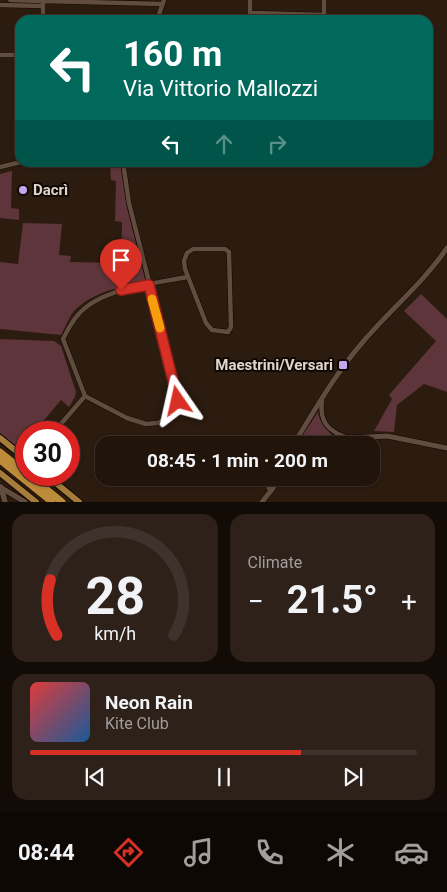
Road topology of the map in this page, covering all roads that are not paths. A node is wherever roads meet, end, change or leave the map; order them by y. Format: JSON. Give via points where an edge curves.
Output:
{"nodes":[{"id":1,"x":10,"y":0,"type":"edge"},
{"id":2,"x":250,"y":0,"type":"edge"},
{"id":3,"x":324,"y":0,"type":"edge"},
{"id":4,"x":163,"y":2,"type":"edge"},
{"id":5,"x":43,"y":3,"type":"edge"},
{"id":6,"x":0,"y":5,"type":"edge"},
{"id":7,"x":159,"y":15,"type":"edge"},
{"id":8,"x":0,"y":55,"type":"edge"},
{"id":9,"x":15,"y":55,"type":"edge"},
{"id":10,"x":15,"y":163,"type":"edge"},
{"id":11,"x":0,"y":167,"type":"edge"},
{"id":12,"x":124,"y":167,"type":"edge"},
{"id":13,"x":447,"y":248,"type":"edge"},
{"id":14,"x":187,"y":278,"type":"junction"},
{"id":15,"x":149,"y":285,"type":"junction"},
{"id":16,"x":84,"y":396,"type":"junction"},
{"id":17,"x":322,"y":398,"type":"junction"},
{"id":18,"x":63,"y":421,"type":"edge"},
{"id":19,"x":299,"y":436,"type":"edge"},
{"id":20,"x":342,"y":436,"type":"edge"},
{"id":21,"x":380,"y":437,"type":"edge"},
{"id":22,"x":0,"y":438,"type":"edge"},
{"id":23,"x":447,"y":448,"type":"edge"},
{"id":24,"x":15,"y":450,"type":"edge"},
{"id":25,"x":0,"y":452,"type":"edge"},
{"id":26,"x":0,"y":460,"type":"edge"},
{"id":27,"x":15,"y":464,"type":"edge"},
{"id":28,"x":0,"y":473,"type":"edge"},
{"id":29,"x":43,"y":486,"type":"edge"},
{"id":30,"x":60,"y":486,"type":"edge"},
{"id":31,"x":271,"y":486,"type":"edge"},
{"id":32,"x":275,"y":486,"type":"edge"},
{"id":33,"x":0,"y":487,"type":"edge"},
{"id":34,"x":79,"y":501,"type":"edge"},
{"id":35,"x":263,"y":501,"type":"edge"},
{"id":36,"x":5,"y":502,"type":"edge"},
{"id":37,"x":25,"y":502,"type":"edge"},
{"id":38,"x":36,"y":502,"type":"edge"},
{"id":39,"x":52,"y":502,"type":"edge"},
{"id":40,"x":62,"y":502,"type":"edge"}],
"edges":[{"from":1,"to":5,"type":"street"},
{"from":2,"to":3,"type":"street","via":[[250,13],[324,15]]},
{"from":4,"to":5,"type":"street"},
{"from":4,"to":7,"type":"street"},
{"from":5,"to":6,"type":"street"},
{"from":8,"to":9,"type":"street"},
{"from":10,"to":11,"type":"street"},
{"from":12,"to":15,"type":"street"},
{"from":13,"to":17,"type":"street","via":[[423,279],[358,347]]},
{"from":14,"to":14,"type":"street","via":[[209,328],[218,332],[229,331],[228,251],[188,250],[184,264]]},
{"from":14,"to":15,"type":"street"},
{"from":15,"to":16,"type":"street","via":[[95,300],[76,316],[63,339]]},
{"from":15,"to":16,"type":"street","via":[[177,395],[175,410],[164,421],[144,424]]},
{"from":16,"to":18,"type":"street"},
{"from":17,"to":19,"type":"street"},
{"from":17,"to":20,"type":"street","via":[[326,426]]},
{"from":21,"to":23,"type":"street","via":[[392,436]]},
{"from":22,"to":24,"type":"main road"},
{"from":25,"to":27,"type":"highway"},
{"from":26,"to":39,"type":"highway"},
{"from":28,"to":38,"type":"main road"},
{"from":29,"to":40,"type":"highway"},
{"from":30,"to":34,"type":"main road"},
{"from":31,"to":35,"type":"street"},
{"from":32,"to":35,"type":"street"},
{"from":33,"to":36,"type":"main road"},
{"from":33,"to":37,"type":"main road"}]}
